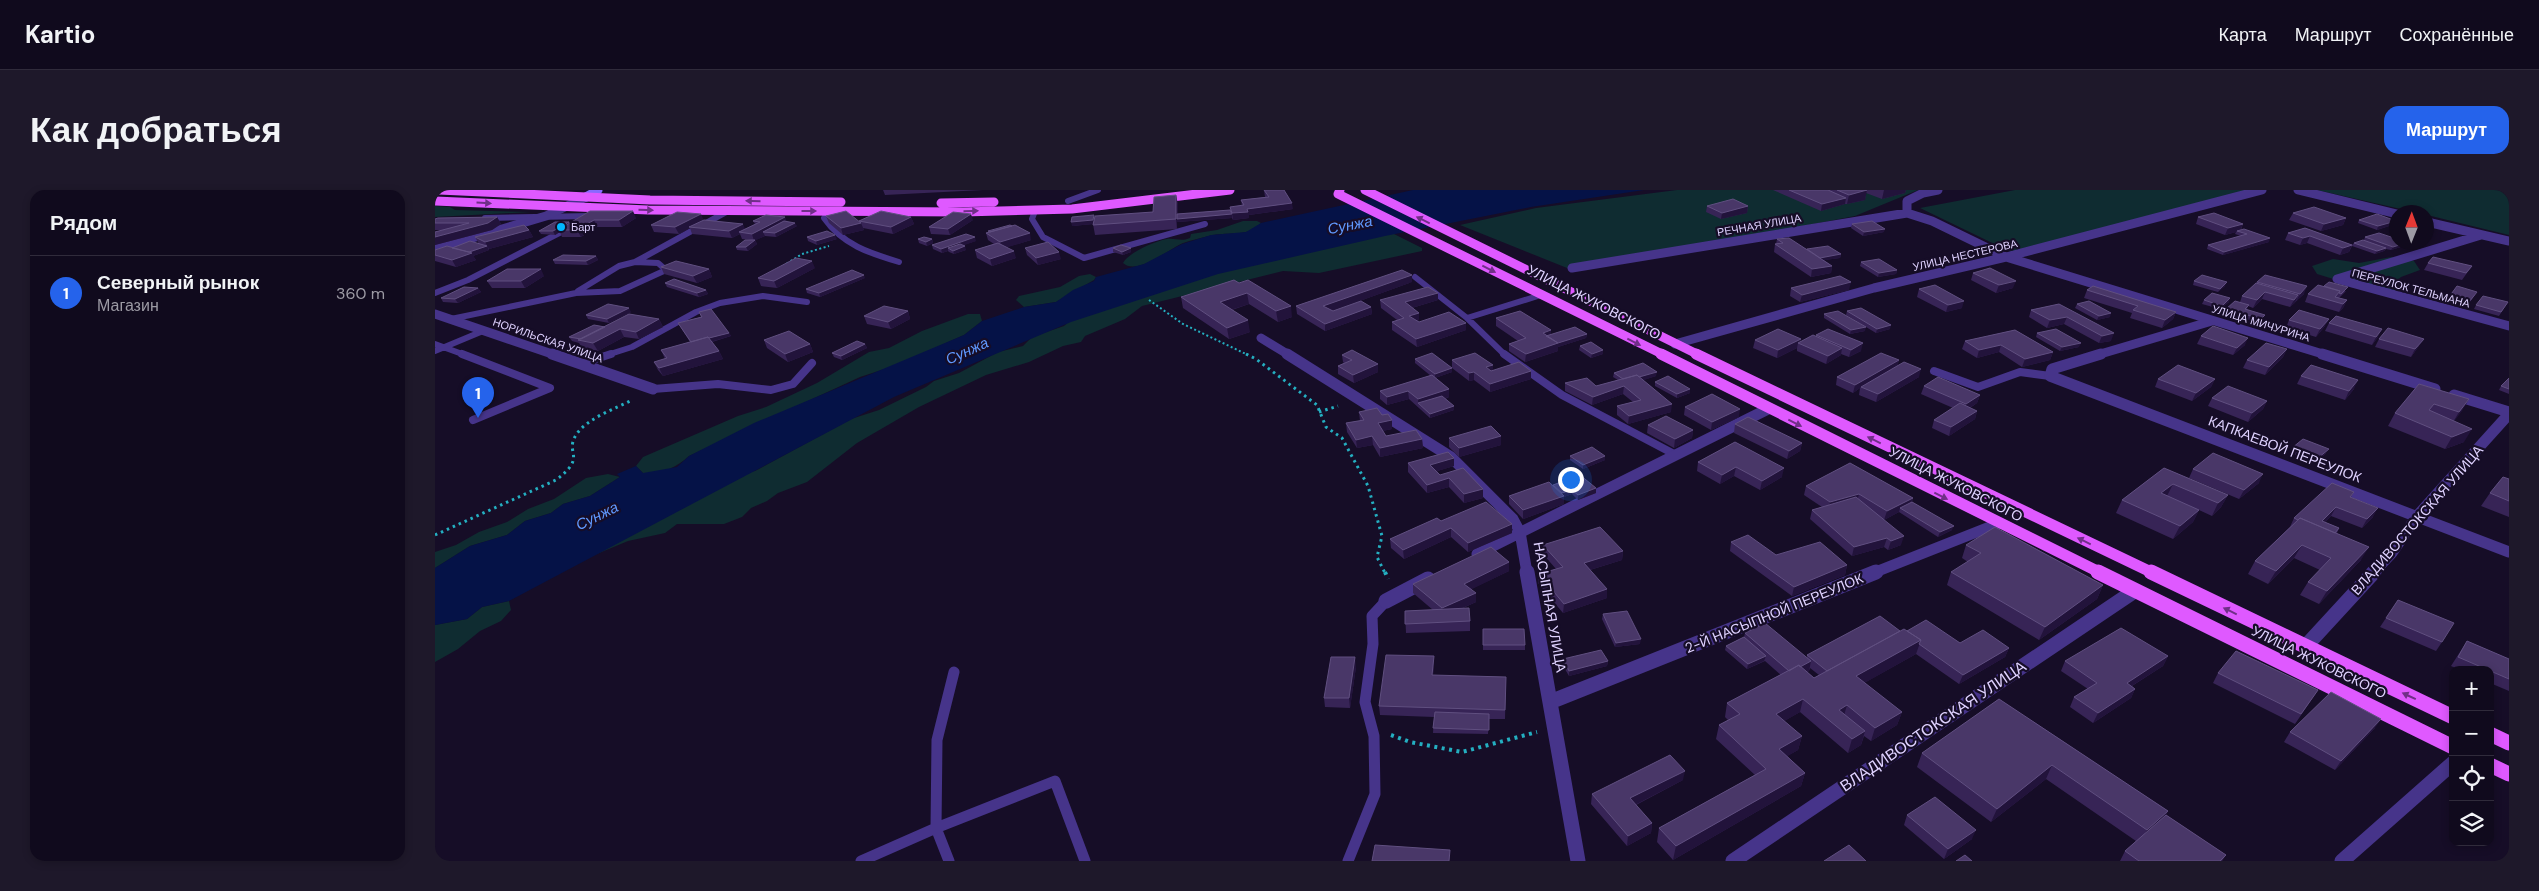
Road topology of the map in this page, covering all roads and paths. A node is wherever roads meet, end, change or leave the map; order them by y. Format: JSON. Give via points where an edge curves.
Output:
{"nodes":[{"id":1,"x":439,"y":190,"type":"edge"},
{"id":2,"x":598,"y":190,"type":"edge"},
{"id":3,"x":1097,"y":190,"type":"edge"},
{"id":4,"x":1168,"y":190,"type":"edge"},
{"id":5,"x":1230,"y":190,"type":"edge"},
{"id":6,"x":1938,"y":190,"type":"edge"},
{"id":7,"x":2262,"y":190,"type":"edge"},
{"id":8,"x":2298,"y":190,"type":"edge"},
{"id":9,"x":1366,"y":191,"type":"edge"},
{"id":10,"x":1336,"y":192,"type":"edge"},
{"id":11,"x":587,"y":197,"type":"junction"},
{"id":12,"x":435,"y":201,"type":"edge"},
{"id":13,"x":1068,"y":201,"type":"junction"},
{"id":14,"x":567,"y":207,"type":"junction"},
{"id":15,"x":727,"y":211,"type":"junction"},
{"id":16,"x":830,"y":211,"type":"junction"},
{"id":17,"x":879,"y":211,"type":"junction"},
{"id":18,"x":1035,"y":211,"type":"junction"},
{"id":19,"x":2389,"y":212,"type":"edge"},
{"id":20,"x":1907,"y":213,"type":"junction"},
{"id":21,"x":546,"y":216,"type":"junction"},
{"id":22,"x":481,"y":218,"type":"edge"},
{"id":23,"x":869,"y":218,"type":"edge"},
{"id":24,"x":1205,"y":224,"type":"edge"},
{"id":25,"x":2434,"y":224,"type":"edge"},
{"id":26,"x":2481,"y":235,"type":"junction"},
{"id":27,"x":844,"y":241,"type":"junction"},
{"id":28,"x":2509,"y":242,"type":"edge"},
{"id":29,"x":435,"y":249,"type":"edge"},
{"id":30,"x":2007,"y":257,"type":"junction"},
{"id":31,"x":635,"y":262,"type":"junction"},
{"id":32,"x":899,"y":262,"type":"dead end"},
{"id":33,"x":1572,"y":268,"type":"dead end"},
{"id":34,"x":779,"y":270,"type":"edge"},
{"id":35,"x":1415,"y":277,"type":"dead end"},
{"id":36,"x":435,"y":293,"type":"edge"},
{"id":37,"x":576,"y":293,"type":"junction"},
{"id":38,"x":1541,"y":295,"type":"junction"},
{"id":39,"x":1149,"y":300,"type":"dead end"},
{"id":40,"x":807,"y":302,"type":"dead end"},
{"id":41,"x":435,"y":314,"type":"edge"},
{"id":42,"x":1467,"y":318,"type":"junction"},
{"id":43,"x":451,"y":319,"type":"junction"},
{"id":44,"x":2212,"y":320,"type":"junction"},
{"id":45,"x":2509,"y":326,"type":"edge"},
{"id":46,"x":483,"y":331,"type":"junction"},
{"id":47,"x":1261,"y":338,"type":"dead end"},
{"id":48,"x":435,"y":344,"type":"edge"},
{"id":49,"x":1675,"y":344,"type":"junction"},
{"id":50,"x":444,"y":348,"type":"junction"},
{"id":51,"x":435,"y":352,"type":"edge"},
{"id":52,"x":812,"y":363,"type":"dead end"},
{"id":53,"x":581,"y":364,"type":"junction"},
{"id":54,"x":1934,"y":371,"type":"dead end"},
{"id":55,"x":2050,"y":376,"type":"junction"},
{"id":56,"x":653,"y":388,"type":"junction"},
{"id":57,"x":1768,"y":409,"type":"junction"},
{"id":58,"x":2509,"y":413,"type":"edge"},
{"id":59,"x":473,"y":420,"type":"dead end"},
{"id":60,"x":1676,"y":455,"type":"junction"},
{"id":61,"x":2417,"y":516,"type":"junction"},
{"id":62,"x":1997,"y":524,"type":"junction"},
{"id":63,"x":1520,"y":532,"type":"junction"},
{"id":64,"x":435,"y":535,"type":"edge"},
{"id":65,"x":2509,"y":552,"type":"edge"},
{"id":66,"x":1467,"y":560,"type":"edge"},
{"id":67,"x":1441,"y":573,"type":"edge"},
{"id":68,"x":2133,"y":592,"type":"junction"},
{"id":69,"x":1391,"y":598,"type":"junction"},
{"id":70,"x":2305,"y":647,"type":"junction"},
{"id":71,"x":954,"y":672,"type":"dead end"},
{"id":72,"x":1550,"y":702,"type":"junction"},
{"id":73,"x":2449,"y":714,"type":"edge"},
{"id":74,"x":1554,"y":727,"type":"junction"},
{"id":75,"x":1373,"y":729,"type":"junction"},
{"id":76,"x":2494,"y":736,"type":"edge"},
{"id":77,"x":2509,"y":743,"type":"edge"},
{"id":78,"x":2449,"y":745,"type":"edge"},
{"id":79,"x":2449,"y":767,"type":"edge"},
{"id":80,"x":2494,"y":767,"type":"edge"},
{"id":81,"x":2509,"y":774,"type":"edge"},
{"id":82,"x":936,"y":828,"type":"junction"},
{"id":83,"x":861,"y":861,"type":"edge"},
{"id":84,"x":949,"y":861,"type":"edge"},
{"id":85,"x":1085,"y":861,"type":"edge"},
{"id":86,"x":1348,"y":861,"type":"edge"},
{"id":87,"x":1578,"y":861,"type":"edge"},
{"id":88,"x":1733,"y":861,"type":"edge"},
{"id":89,"x":2342,"y":861,"type":"edge"}],
"edges":[{"from":1,"to":11,"type":"main road"},
{"from":2,"to":11,"type":"street"},
{"from":3,"to":13,"type":"lane"},
{"from":4,"to":13,"type":"main road"},
{"from":5,"to":18,"type":"main road","via":[[1106,206]]},
{"from":6,"to":20,"type":"street","via":[[1907,201]]},
{"from":7,"to":30,"type":"street","name":"УЛИЦА НЕСТЕРОВА"},
{"from":8,"to":19,"type":"street"},
{"from":49,"to":9,"type":"main road","one_way":true},
{"from":10,"to":38,"type":"main road","name":"УЛИЦА ЖУКОВСКОГО","one_way":true},
{"from":13,"to":11,"type":"main road","one_way":true,"via":[[905,203]]},
{"from":11,"to":14,"type":"street"},
{"from":12,"to":14,"type":"main road","one_way":true},
{"from":14,"to":15,"type":"main road","one_way":true},
{"from":14,"to":21,"type":"street"},
{"from":15,"to":16,"type":"main road","one_way":true},
{"from":15,"to":31,"type":"lane"},
{"from":16,"to":17,"type":"main road"},
{"from":16,"to":27,"type":"lane","via":[[824,218],[832,232]]},
{"from":17,"to":18,"type":"main road","one_way":true},
{"from":17,"to":23,"type":"lane"},
{"from":18,"to":24,"type":"lane","via":[[1032,219],[1043,237],[1083,258]]},
{"from":20,"to":30,"type":"street","name":"УЛИЦА МИЧУРИНА","via":[[1932,221]]},
{"from":20,"to":33,"type":"street","name":"РЕЧНАЯ УЛИЦА"},
{"from":21,"to":22,"type":"lane"},
{"from":21,"to":29,"type":"street"},
{"from":21,"to":36,"type":"lane","via":[[589,216],[549,240]]},
{"from":25,"to":26,"type":"street"},
{"from":26,"to":28,"type":"street"},
{"from":26,"to":45,"type":"street","name":"ПЕРЕУЛОК ТЕЛЬМАНА","via":[[2337,279]]},
{"from":27,"to":32,"type":"lane"},
{"from":27,"to":34,"type":"path","via":[[802,254]]},
{"from":30,"to":44,"type":"street","name":"УЛИЦА МИЧУРИНА"},
{"from":30,"to":49,"type":"street","name":"УЛИЦА НЕСТЕРОВА","via":[[1874,288]]},
{"from":31,"to":37,"type":"lane","via":[[619,266]]},
{"from":31,"to":37,"type":"lane","via":[[658,263],[666,270],[620,291]]},
{"from":35,"to":42,"type":"lane"},
{"from":37,"to":43,"type":"lane"},
{"from":38,"to":42,"type":"lane"},
{"from":38,"to":57,"type":"main road","name":"УЛИЦА ЖУКОВСКОГО","one_way":true},
{"from":39,"to":69,"type":"path","via":[[1183,324],[1256,359],[1317,405],[1326,427],[1342,438],[1368,486],[1382,536],[1377,557]]},
{"from":40,"to":53,"type":"lane","via":[[763,296],[725,301],[696,312],[632,346]]},
{"from":41,"to":43,"type":"street","name":"НОРИЛЬСКАЯ УЛИЦА"},
{"from":42,"to":60,"type":"lane","via":[[1500,351],[1537,379]]},
{"from":43,"to":46,"type":"street","name":"НОРИЛЬСКАЯ УЛИЦА"},
{"from":44,"to":55,"type":"street","via":[[2052,369]]},
{"from":44,"to":58,"type":"street","name":"УЛИЦА МИЧУРИНА"},
{"from":46,"to":50,"type":"lane"},
{"from":46,"to":53,"type":"street","name":"НОРИЛЬСКАЯ УЛИЦА"},
{"from":47,"to":63,"type":"street","name":"НАСЫПНАЯ УЛИЦА","via":[[1451,457],[1513,519]]},
{"from":48,"to":50,"type":"lane"},
{"from":70,"to":49,"type":"main road","one_way":true},
{"from":50,"to":51,"type":"lane"},
{"from":50,"to":59,"type":"lane","via":[[550,388]]},
{"from":52,"to":56,"type":"lane","via":[[793,384],[771,390],[718,384]]},
{"from":53,"to":56,"type":"street","name":"НОРИЛЬСКАЯ УЛИЦА"},
{"from":54,"to":55,"type":"lane","via":[[1978,387],[2020,372]]},
{"from":55,"to":61,"type":"street","name":"КАПКАЕВОЙ ПЕРЕУЛОК"},
{"from":56,"to":64,"type":"path","via":[[583,427],[576,435],[576,460],[570,471]]},
{"from":57,"to":60,"type":"street"},
{"from":57,"to":62,"type":"main road","name":"УЛИЦА ЖУКОВСКОГО","one_way":true},
{"from":58,"to":61,"type":"street","name":"ВЛАДИВОСТОКСКАЯ УЛИЦА"},
{"from":60,"to":63,"type":"street"},
{"from":61,"to":65,"type":"street","name":"КАПКАЕВОЙ ПЕРЕУЛОК"},
{"from":61,"to":70,"type":"street","name":"ВЛАДИВОСТОКСКАЯ УЛИЦА","via":[[2392,553]]},
{"from":62,"to":68,"type":"main road","name":"УЛИЦА ЖУКОВСКОГО"},
{"from":62,"to":72,"type":"street","name":"2-Й НАСЫПНОЙ ПЕРЕУЛОК"},
{"from":63,"to":66,"type":"street"},
{"from":63,"to":72,"type":"street","name":"НАСЫПНАЯ УЛИЦА"},
{"from":67,"to":69,"type":"street"},
{"from":68,"to":78,"type":"main road","name":"УЛИЦА ЖУКОВСКОГО"},
{"from":68,"to":88,"type":"street","name":"ВЛАДИВОСТОКСКАЯ УЛИЦА"},
{"from":69,"to":75,"type":"lane","via":[[1372,616],[1373,644],[1365,702]]},
{"from":73,"to":70,"type":"main road","one_way":true},
{"from":71,"to":82,"type":"lane","via":[[937,740]]},
{"from":72,"to":74,"type":"street","name":"НАСЫПНАЯ УЛИЦА"},
{"from":74,"to":75,"type":"path","via":[[1462,752],[1410,742]]},
{"from":74,"to":87,"type":"street","name":"НАСЫПНАЯ УЛИЦА"},
{"from":75,"to":86,"type":"lane","via":[[1375,794]]},
{"from":76,"to":77,"type":"main road"},
{"from":79,"to":89,"type":"street"},
{"from":80,"to":81,"type":"main road"},
{"from":82,"to":83,"type":"lane"},
{"from":82,"to":84,"type":"lane"},
{"from":82,"to":85,"type":"lane","via":[[1055,781]]}]}
